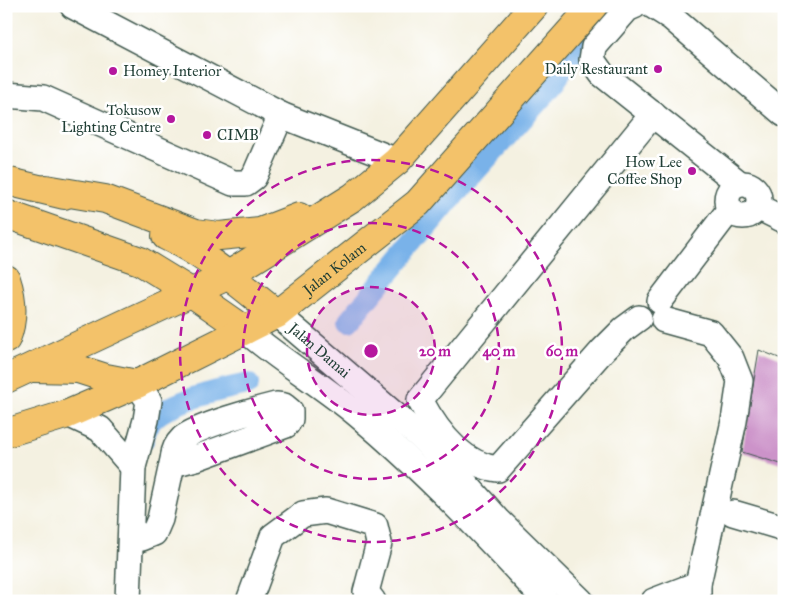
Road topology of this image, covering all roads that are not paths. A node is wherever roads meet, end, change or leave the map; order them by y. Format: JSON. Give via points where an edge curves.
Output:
{"nodes":[{"id":1,"x":73,"y":6,"type":"edge"},
{"id":2,"x":534,"y":6,"type":"edge"},
{"id":3,"x":593,"y":6,"type":"edge"},
{"id":4,"x":634,"y":6,"type":"edge"},
{"id":5,"x":654,"y":6,"type":"edge"},
{"id":6,"x":6,"y":95,"type":"edge"},
{"id":7,"x":653,"y":114,"type":"junction"},
{"id":8,"x":784,"y":114,"type":"edge"},
{"id":9,"x":281,"y":115,"type":"junction"},
{"id":10,"x":398,"y":161,"type":"junction"},
{"id":11,"x":6,"y":181,"type":"edge"},
{"id":12,"x":740,"y":184,"type":"junction"},
{"id":13,"x":46,"y":189,"type":"junction"},
{"id":14,"x":353,"y":197,"type":"junction"},
{"id":15,"x":758,"y":206,"type":"junction"},
{"id":16,"x":730,"y":209,"type":"junction"},
{"id":17,"x":6,"y":214,"type":"edge"},
{"id":18,"x":784,"y":220,"type":"edge"},
{"id":19,"x":227,"y":276,"type":"junction"},
{"id":20,"x":6,"y":279,"type":"edge"},
{"id":21,"x":191,"y":294,"type":"junction"},
{"id":22,"x":662,"y":310,"type":"junction"},
{"id":23,"x":277,"y":314,"type":"junction"},
{"id":24,"x":246,"y":330,"type":"junction"},
{"id":25,"x":6,"y":339,"type":"edge"},
{"id":26,"x":16,"y":374,"type":"edge"},
{"id":27,"x":137,"y":384,"type":"junction"},
{"id":28,"x":68,"y":414,"type":"junction"},
{"id":29,"x":6,"y":433,"type":"edge"},
{"id":30,"x":174,"y":455,"type":"dead end"},
{"id":31,"x":133,"y":467,"type":"junction"},
{"id":32,"x":733,"y":513,"type":"dead end"},
{"id":33,"x":784,"y":528,"type":"edge"},
{"id":34,"x":131,"y":529,"type":"junction"},
{"id":35,"x":695,"y":595,"type":"edge"},
{"id":36,"x":585,"y":600,"type":"edge"},
{"id":37,"x":128,"y":601,"type":"edge"},
{"id":38,"x":249,"y":601,"type":"edge"},
{"id":39,"x":373,"y":601,"type":"edge"},
{"id":40,"x":546,"y":601,"type":"edge"},
{"id":41,"x":654,"y":601,"type":"edge"}],
"edges":[{"from":1,"to":9,"type":"street"},
{"from":2,"to":10,"type":"main road"},
{"from":3,"to":23,"type":"main road","name":"Jalan Kolam","via":[[418,203]]},
{"from":4,"to":7,"type":"street","via":[[627,9],[594,47],[592,60],[602,74]]},
{"from":5,"to":8,"type":"street"},
{"from":6,"to":9,"type":"street","via":[[43,98],[233,183],[246,183],[254,177]]},
{"from":7,"to":12,"type":"street"},
{"from":7,"to":22,"type":"street","via":[[420,400],[439,432],[475,464],[498,468],[624,329],[640,318],[649,326],[658,325]]},
{"from":9,"to":10,"type":"street"},
{"from":10,"to":14,"type":"main road"},
{"from":11,"to":13,"type":"main road","name":"Jalan Damai"},
{"from":12,"to":15,"type":"street","via":[[754,188],[759,197]]},
{"from":12,"to":16,"type":"street","via":[[729,194]]},
{"from":13,"to":14,"type":"main road","via":[[105,199],[196,233],[219,236],[260,232]]},
{"from":13,"to":19,"type":"main road","name":"Jalan Damai","via":[[189,247]]},
{"from":14,"to":19,"type":"main road"},
{"from":15,"to":16,"type":"street","via":[[747,216],[737,215]]},
{"from":15,"to":18,"type":"street"},
{"from":16,"to":22,"type":"street"},
{"from":17,"to":21,"type":"main road","name":"Jalan Damai","via":[[140,261]]},
{"from":19,"to":21,"type":"main road"},
{"from":19,"to":23,"type":"main road","name":"Jalan Damai"},
{"from":20,"to":25,"type":"main road","via":[[11,292],[12,322]]},
{"from":21,"to":24,"type":"main road","name":"Jalan Damai"},
{"from":21,"to":26,"type":"main road"},
{"from":22,"to":35,"type":"street","via":[[711,333],[731,358],[740,380],[734,421]]},
{"from":23,"to":24,"type":"main road","name":"Jalan Kolam"},
{"from":23,"to":36,"type":"street","name":"Jalan Damai","via":[[417,434]]},
{"from":24,"to":27,"type":"main road","name":"Jalan Kolam"},
{"from":24,"to":40,"type":"street","name":"Jalan Damai","via":[[393,445]]},
{"from":26,"to":27,"type":"main road","via":[[78,369]]},
{"from":27,"to":28,"type":"main road","name":"Jalan Kolam"},
{"from":27,"to":31,"type":"street","via":[[149,401]]},
{"from":28,"to":29,"type":"main road","name":"Jalan Kolam"},
{"from":28,"to":31,"type":"street","via":[[100,429]]},
{"from":30,"to":34,"type":"street","via":[[154,533],[142,538]]},
{"from":31,"to":34,"type":"street"},
{"from":32,"to":33,"type":"street"},
{"from":34,"to":37,"type":"street"},
{"from":35,"to":41,"type":"street"},
{"from":38,"to":39,"type":"street","via":[[273,536],[302,514],[326,511],[375,526],[379,543],[366,592]]}]}
